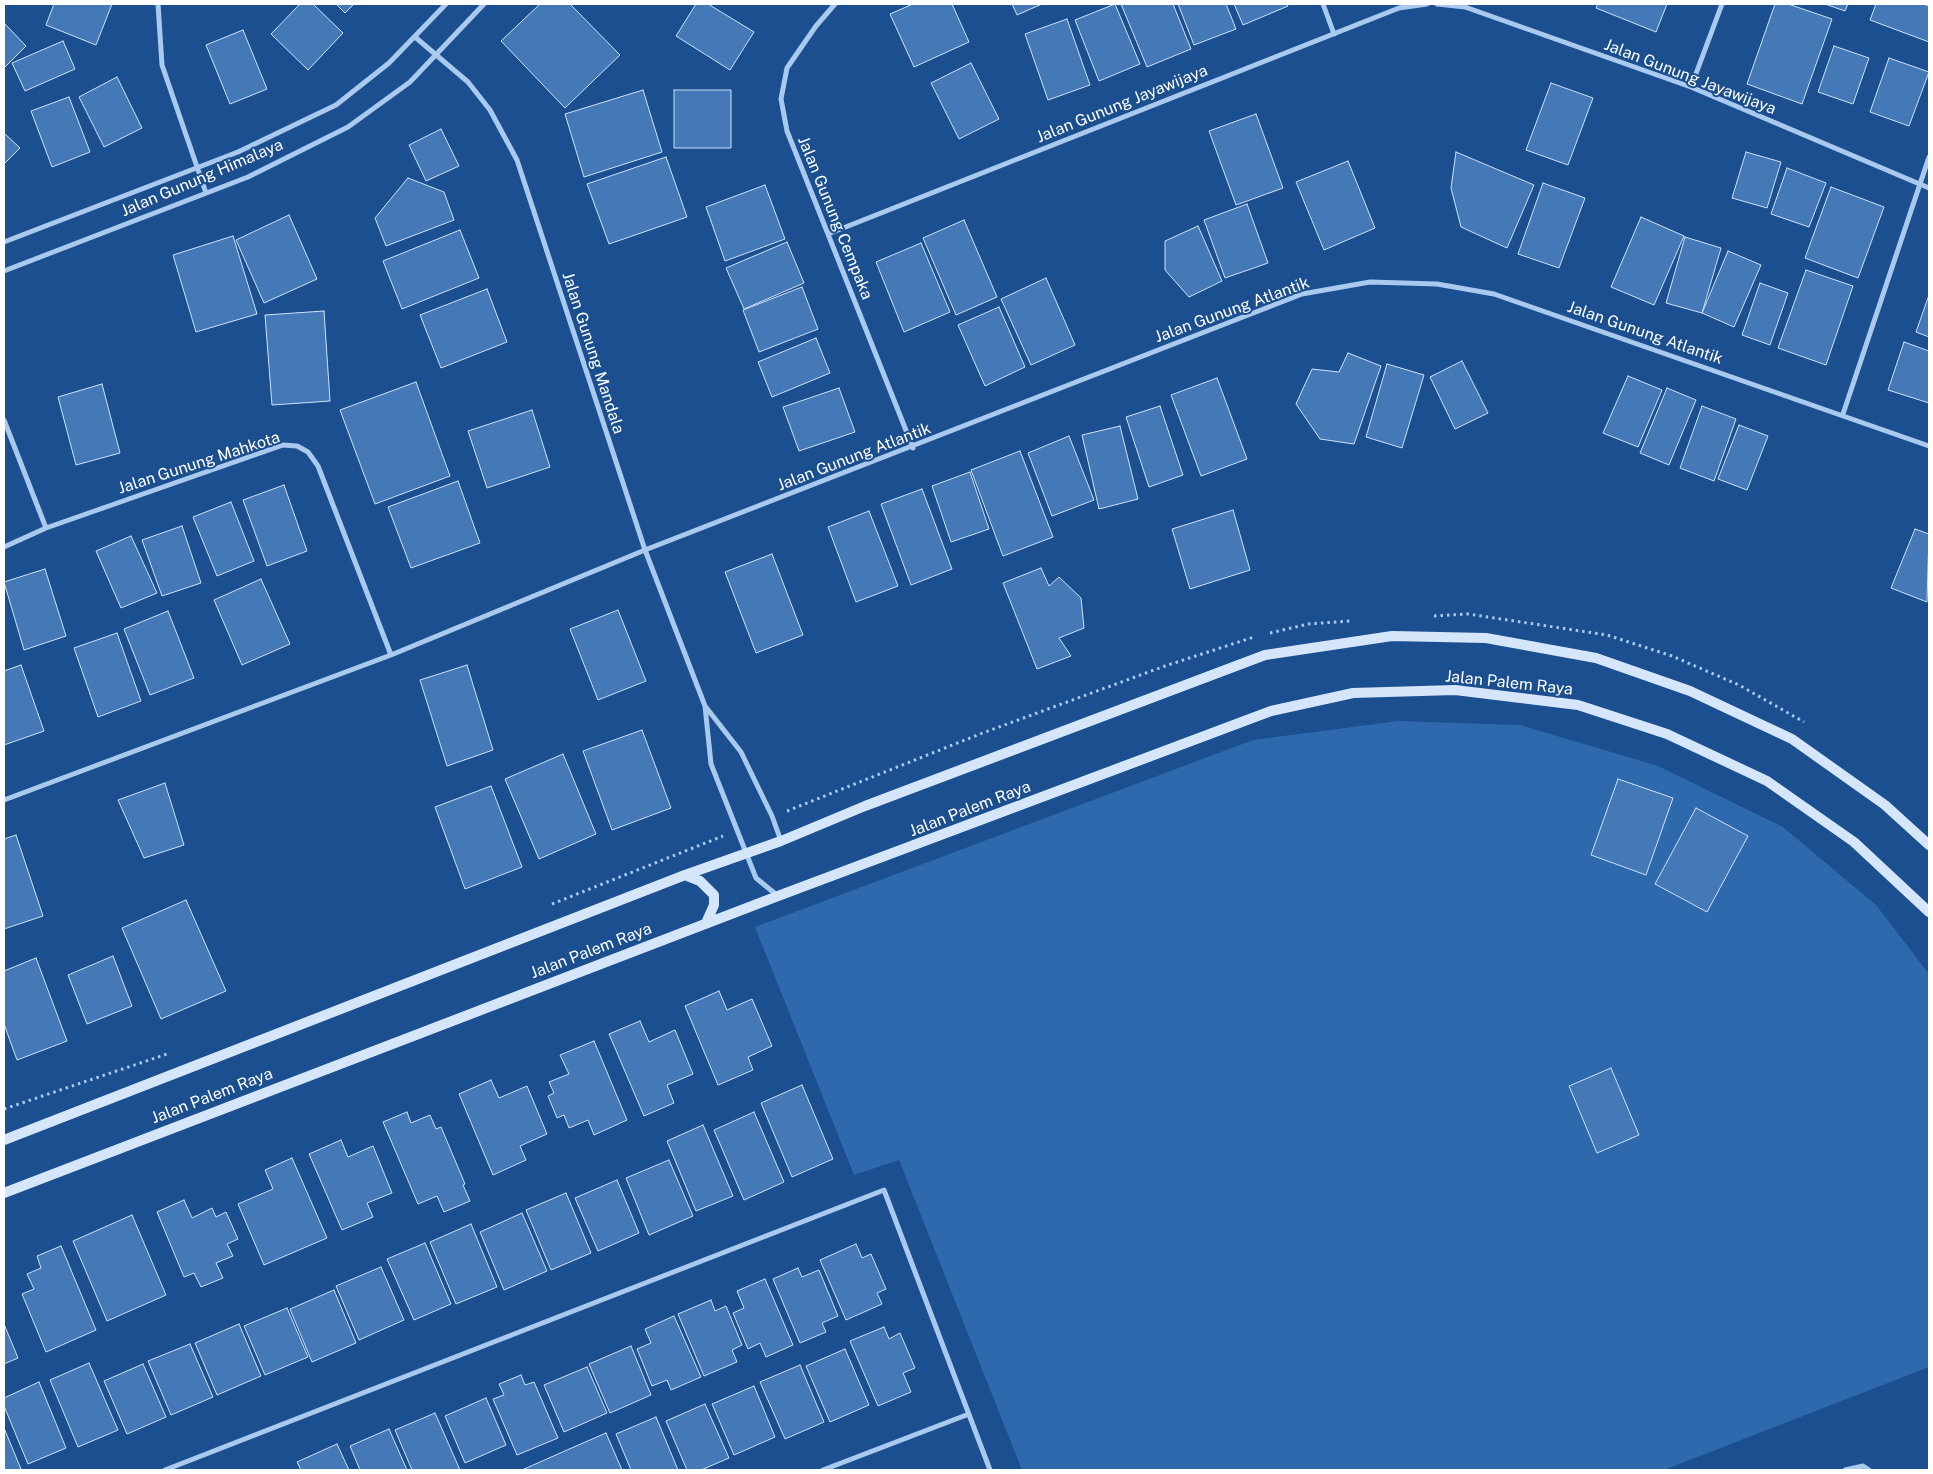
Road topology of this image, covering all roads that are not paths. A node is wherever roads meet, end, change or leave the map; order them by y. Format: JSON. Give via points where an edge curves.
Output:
{"nodes":[{"id":1,"x":158,"y":4,"type":"edge"},
{"id":2,"x":446,"y":4,"type":"edge"},
{"id":3,"x":484,"y":4,"type":"edge"},
{"id":4,"x":835,"y":4,"type":"edge"},
{"id":5,"x":1323,"y":4,"type":"edge"},
{"id":6,"x":1427,"y":4,"type":"edge"},
{"id":7,"x":1437,"y":4,"type":"edge"},
{"id":8,"x":1722,"y":4,"type":"edge"},
{"id":9,"x":1334,"y":34,"type":"junction"},
{"id":10,"x":415,"y":37,"type":"junction"},
{"id":11,"x":436,"y":54,"type":"junction"},
{"id":12,"x":1691,"y":87,"type":"junction"},
{"id":13,"x":1929,"y":157,"type":"edge"},
{"id":14,"x":196,"y":168,"type":"junction"},
{"id":15,"x":1918,"y":184,"type":"junction"},
{"id":16,"x":1929,"y":188,"type":"edge"},
{"id":17,"x":206,"y":192,"type":"junction"},
{"id":18,"x":828,"y":234,"type":"junction"},
{"id":19,"x":4,"y":242,"type":"edge"},
{"id":20,"x":4,"y":271,"type":"edge"},
{"id":21,"x":1843,"y":414,"type":"junction"},
{"id":22,"x":4,"y":420,"type":"edge"},
{"id":23,"x":1929,"y":446,"type":"edge"},
{"id":24,"x":913,"y":448,"type":"junction"},
{"id":25,"x":46,"y":528,"type":"junction"},
{"id":26,"x":4,"y":546,"type":"edge"},
{"id":27,"x":645,"y":550,"type":"junction"},
{"id":28,"x":390,"y":655,"type":"junction"},
{"id":29,"x":705,"y":706,"type":"junction"},
{"id":30,"x":4,"y":800,"type":"edge"},
{"id":31,"x":781,"y":841,"type":"junction"},
{"id":32,"x":1929,"y":845,"type":"edge"},
{"id":33,"x":746,"y":852,"type":"junction"},
{"id":34,"x":685,"y":875,"type":"junction"},
{"id":35,"x":778,"y":896,"type":"junction"},
{"id":36,"x":1929,"y":912,"type":"edge"},
{"id":37,"x":706,"y":923,"type":"junction"},
{"id":38,"x":4,"y":1140,"type":"edge"},
{"id":39,"x":4,"y":1192,"type":"edge"},
{"id":40,"x":969,"y":1414,"type":"junction"},
{"id":41,"x":165,"y":1470,"type":"edge"},
{"id":42,"x":823,"y":1470,"type":"edge"},
{"id":43,"x":990,"y":1470,"type":"edge"},
{"id":44,"x":1845,"y":1470,"type":"edge"},
{"id":45,"x":1869,"y":1470,"type":"edge"}],
"edges":[{"from":1,"to":14,"type":"street","via":[[162,65]]},
{"from":2,"to":10,"type":"street","name":"Jalan Gunung Himalaya"},
{"from":3,"to":11,"type":"street","name":"Jalan Gunung Himalaya"},
{"from":4,"to":18,"type":"street","name":"Jalan Gunung Cempaka","via":[[787,68],[781,98],[787,131]]},
{"from":5,"to":9,"type":"street"},
{"from":6,"to":9,"type":"street","name":"Jalan Gunung Jayawijaya","via":[[1399,8]]},
{"from":7,"to":12,"type":"street","name":"Jalan Gunung Jayawijaya","via":[[1465,7]]},
{"from":8,"to":12,"type":"street"},
{"from":9,"to":18,"type":"street","name":"Jalan Gunung Jayawijaya"},
{"from":10,"to":11,"type":"street","name":"Jalan Gunung Mandala"},
{"from":10,"to":14,"type":"street","name":"Jalan Gunung Himalaya","via":[[389,63],[336,105],[238,152]]},
{"from":11,"to":17,"type":"street","name":"Jalan Gunung Himalaya","via":[[410,82],[348,127],[248,176]]},
{"from":11,"to":27,"type":"street","name":"Jalan Gunung Mandala","via":[[468,82],[490,110],[517,160]]},
{"from":12,"to":15,"type":"street","name":"Jalan Gunung Jayawijaya"},
{"from":13,"to":15,"type":"street"},
{"from":14,"to":17,"type":"street"},
{"from":14,"to":19,"type":"street","name":"Jalan Gunung Himalaya"},
{"from":15,"to":16,"type":"street","name":"Jalan Gunung Jayawijaya"},
{"from":15,"to":21,"type":"street"},
{"from":17,"to":20,"type":"street","name":"Jalan Gunung Himalaya"},
{"from":18,"to":24,"type":"street","name":"Jalan Gunung Cempaka"},
{"from":21,"to":23,"type":"street","name":"Jalan Gunung Atlantik"},
{"from":21,"to":24,"type":"street","name":"Jalan Gunung Atlantik","via":[[1494,294],[1438,284],[1370,282],[1302,294]]},
{"from":22,"to":25,"type":"street"},
{"from":24,"to":27,"type":"street","name":"Jalan Gunung Atlantik"},
{"from":25,"to":26,"type":"street","name":"Jalan Gunung Mahkota"},
{"from":25,"to":28,"type":"street","name":"Jalan Gunung Mahkota","via":[[282,445],[297,446],[308,452],[318,466]]},
{"from":27,"to":28,"type":"street"},
{"from":27,"to":29,"type":"street","name":"Jalan Gunung Mandala"},
{"from":28,"to":30,"type":"street"},
{"from":29,"to":31,"type":"street","name":"Jalan Gunung Mandala","via":[[741,752]]},
{"from":29,"to":33,"type":"street","name":"Jalan Gunung Mandala","via":[[711,764]]},
{"from":31,"to":32,"type":"street","name":"Jalan Palem Raya","via":[[865,806],[1265,655],[1392,636],[1486,638],[1596,658],[1690,691],[1792,739],[1885,805]]},
{"from":31,"to":33,"type":"street","name":"Jalan Palem Raya"},
{"from":33,"to":34,"type":"street","name":"Jalan Palem Raya"},
{"from":33,"to":35,"type":"street","name":"Jalan Gunung Mandala","via":[[756,878]]},
{"from":34,"to":37,"type":"street","via":[[700,881],[714,894],[714,905]]},
{"from":34,"to":38,"type":"street","name":"Jalan Palem Raya"},
{"from":35,"to":36,"type":"street","name":"Jalan Palem Raya","via":[[1271,711],[1353,693],[1455,690],[1578,705],[1667,734],[1767,781],[1854,842]]},
{"from":35,"to":37,"type":"street","name":"Jalan Palem Raya"},
{"from":37,"to":39,"type":"street","name":"Jalan Palem Raya"},
{"from":40,"to":41,"type":"street","via":[[884,1190]]},
{"from":40,"to":42,"type":"street"},
{"from":40,"to":43,"type":"street"},
{"from":44,"to":45,"type":"street","via":[[1863,1466]]}]}
